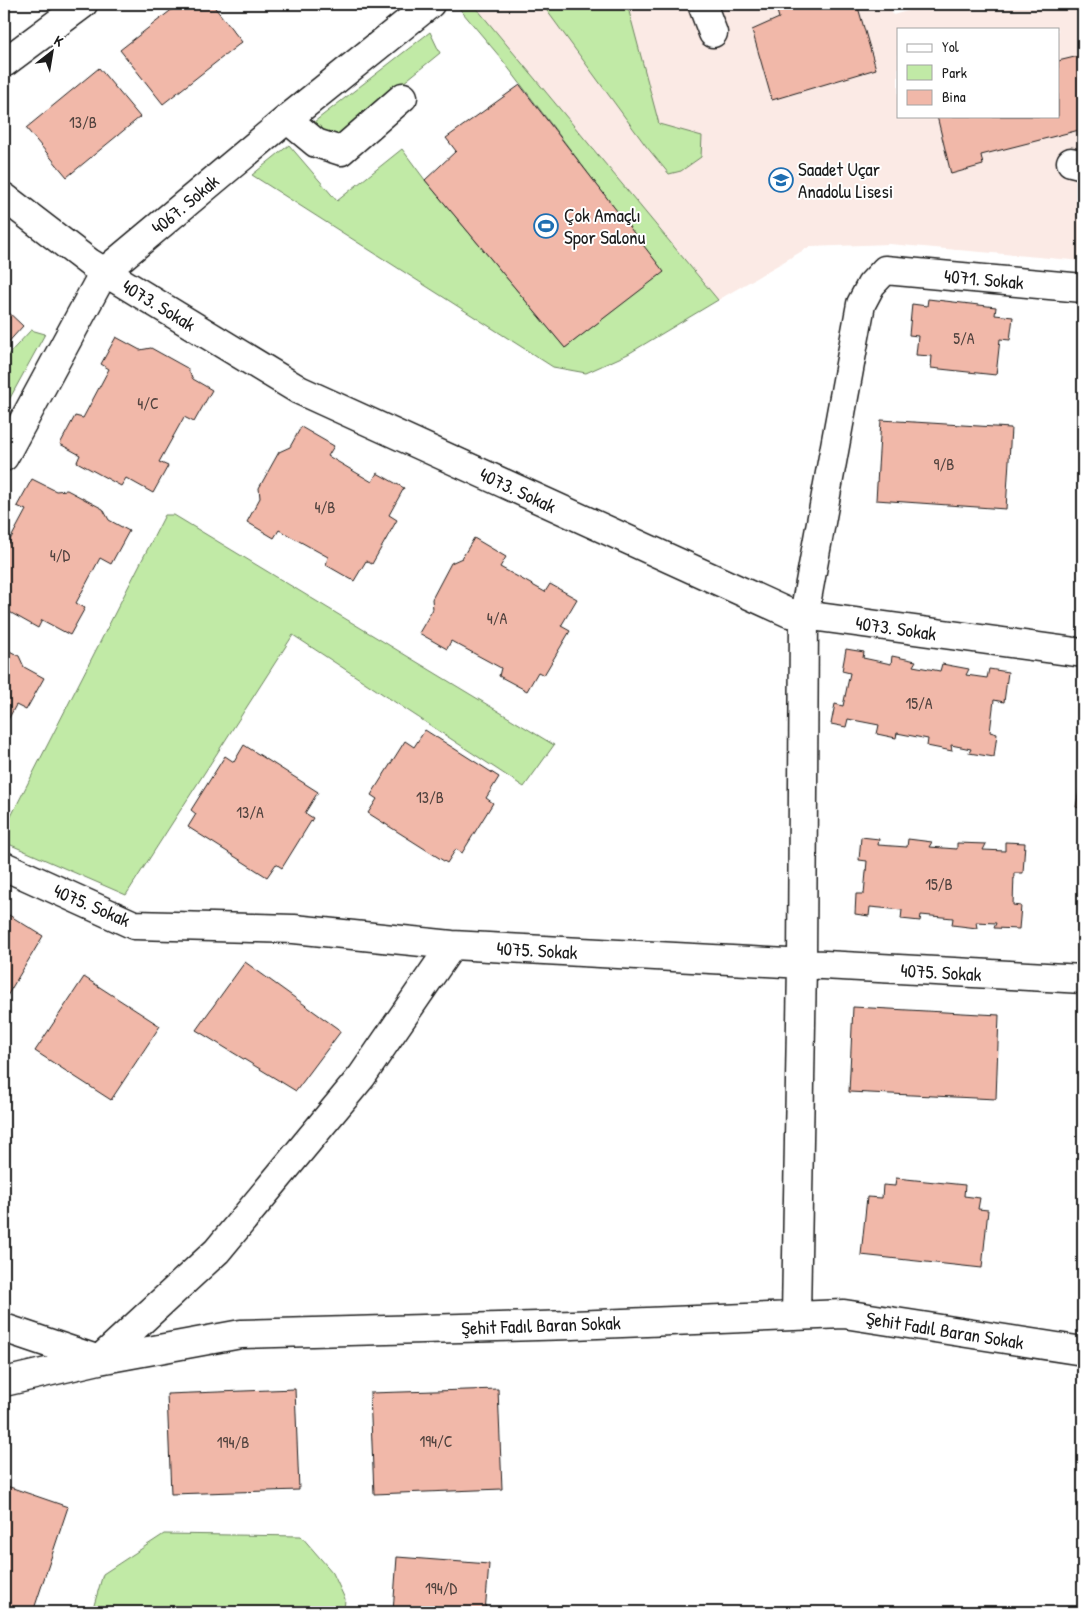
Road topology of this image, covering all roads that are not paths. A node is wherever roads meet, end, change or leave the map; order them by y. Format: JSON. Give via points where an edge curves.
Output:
{"nodes":[{"id":1,"x":83,"y":4,"type":"edge"},
{"id":2,"x":430,"y":4,"type":"edge"},
{"id":3,"x":702,"y":4,"type":"edge"},
{"id":4,"x":713,"y":33,"type":"dead end"},
{"id":5,"x":4,"y":63,"type":"edge"},
{"id":6,"x":403,"y":97,"type":"dead end"},
{"id":7,"x":287,"y":119,"type":"junction"},
{"id":8,"x":4,"y":197,"type":"edge"},
{"id":9,"x":104,"y":272,"type":"junction"},
{"id":10,"x":1083,"y":288,"type":"edge"},
{"id":11,"x":4,"y":457,"type":"edge"},
{"id":12,"x":804,"y":616,"type":"junction"},
{"id":13,"x":1083,"y":653,"type":"edge"},
{"id":14,"x":4,"y":866,"type":"edge"},
{"id":15,"x":452,"y":945,"type":"junction"},
{"id":16,"x":802,"y":964,"type":"junction"},
{"id":17,"x":1083,"y":979,"type":"edge"},
{"id":18,"x":796,"y":1316,"type":"junction"},
{"id":19,"x":4,"y":1328,"type":"edge"},
{"id":20,"x":1083,"y":1351,"type":"edge"},
{"id":21,"x":99,"y":1360,"type":"junction"},
{"id":22,"x":4,"y":1382,"type":"edge"}],
"edges":[{"from":1,"to":5,"type":"street"},
{"from":2,"to":7,"type":"street","name":"4067. Sokak"},
{"from":3,"to":4,"type":"street"},
{"from":6,"to":7,"type":"street","via":[[341,151],[316,143]]},
{"from":7,"to":9,"type":"street","name":"4067. Sokak"},
{"from":8,"to":9,"type":"street","name":"4073. Sokak"},
{"from":9,"to":11,"type":"street","name":"4067. Sokak"},
{"from":9,"to":12,"type":"street","name":"4073. Sokak","via":[[299,390],[789,613]]},
{"from":10,"to":12,"type":"street","name":"4071. Sokak","via":[[885,270],[871,285],[861,304]]},
{"from":12,"to":13,"type":"street","name":"4073. Sokak"},
{"from":12,"to":16,"type":"street"},
{"from":14,"to":15,"type":"street","name":"4075. Sokak","via":[[134,925],[294,930]]},
{"from":15,"to":16,"type":"street","name":"4075. Sokak"},
{"from":15,"to":21,"type":"street","via":[[362,1076],[217,1251]]},
{"from":16,"to":17,"type":"street","name":"4075. Sokak"},
{"from":16,"to":18,"type":"street"},
{"from":18,"to":20,"type":"street","name":"Şehit Fadıl Baran Sokak","via":[[844,1314]]},
{"from":18,"to":21,"type":"street","name":"Şehit Fadıl Baran Sokak","via":[[241,1334]]},
{"from":19,"to":21,"type":"street","name":"Şehit Fadıl Baran Sokak"},
{"from":21,"to":22,"type":"street"}]}
